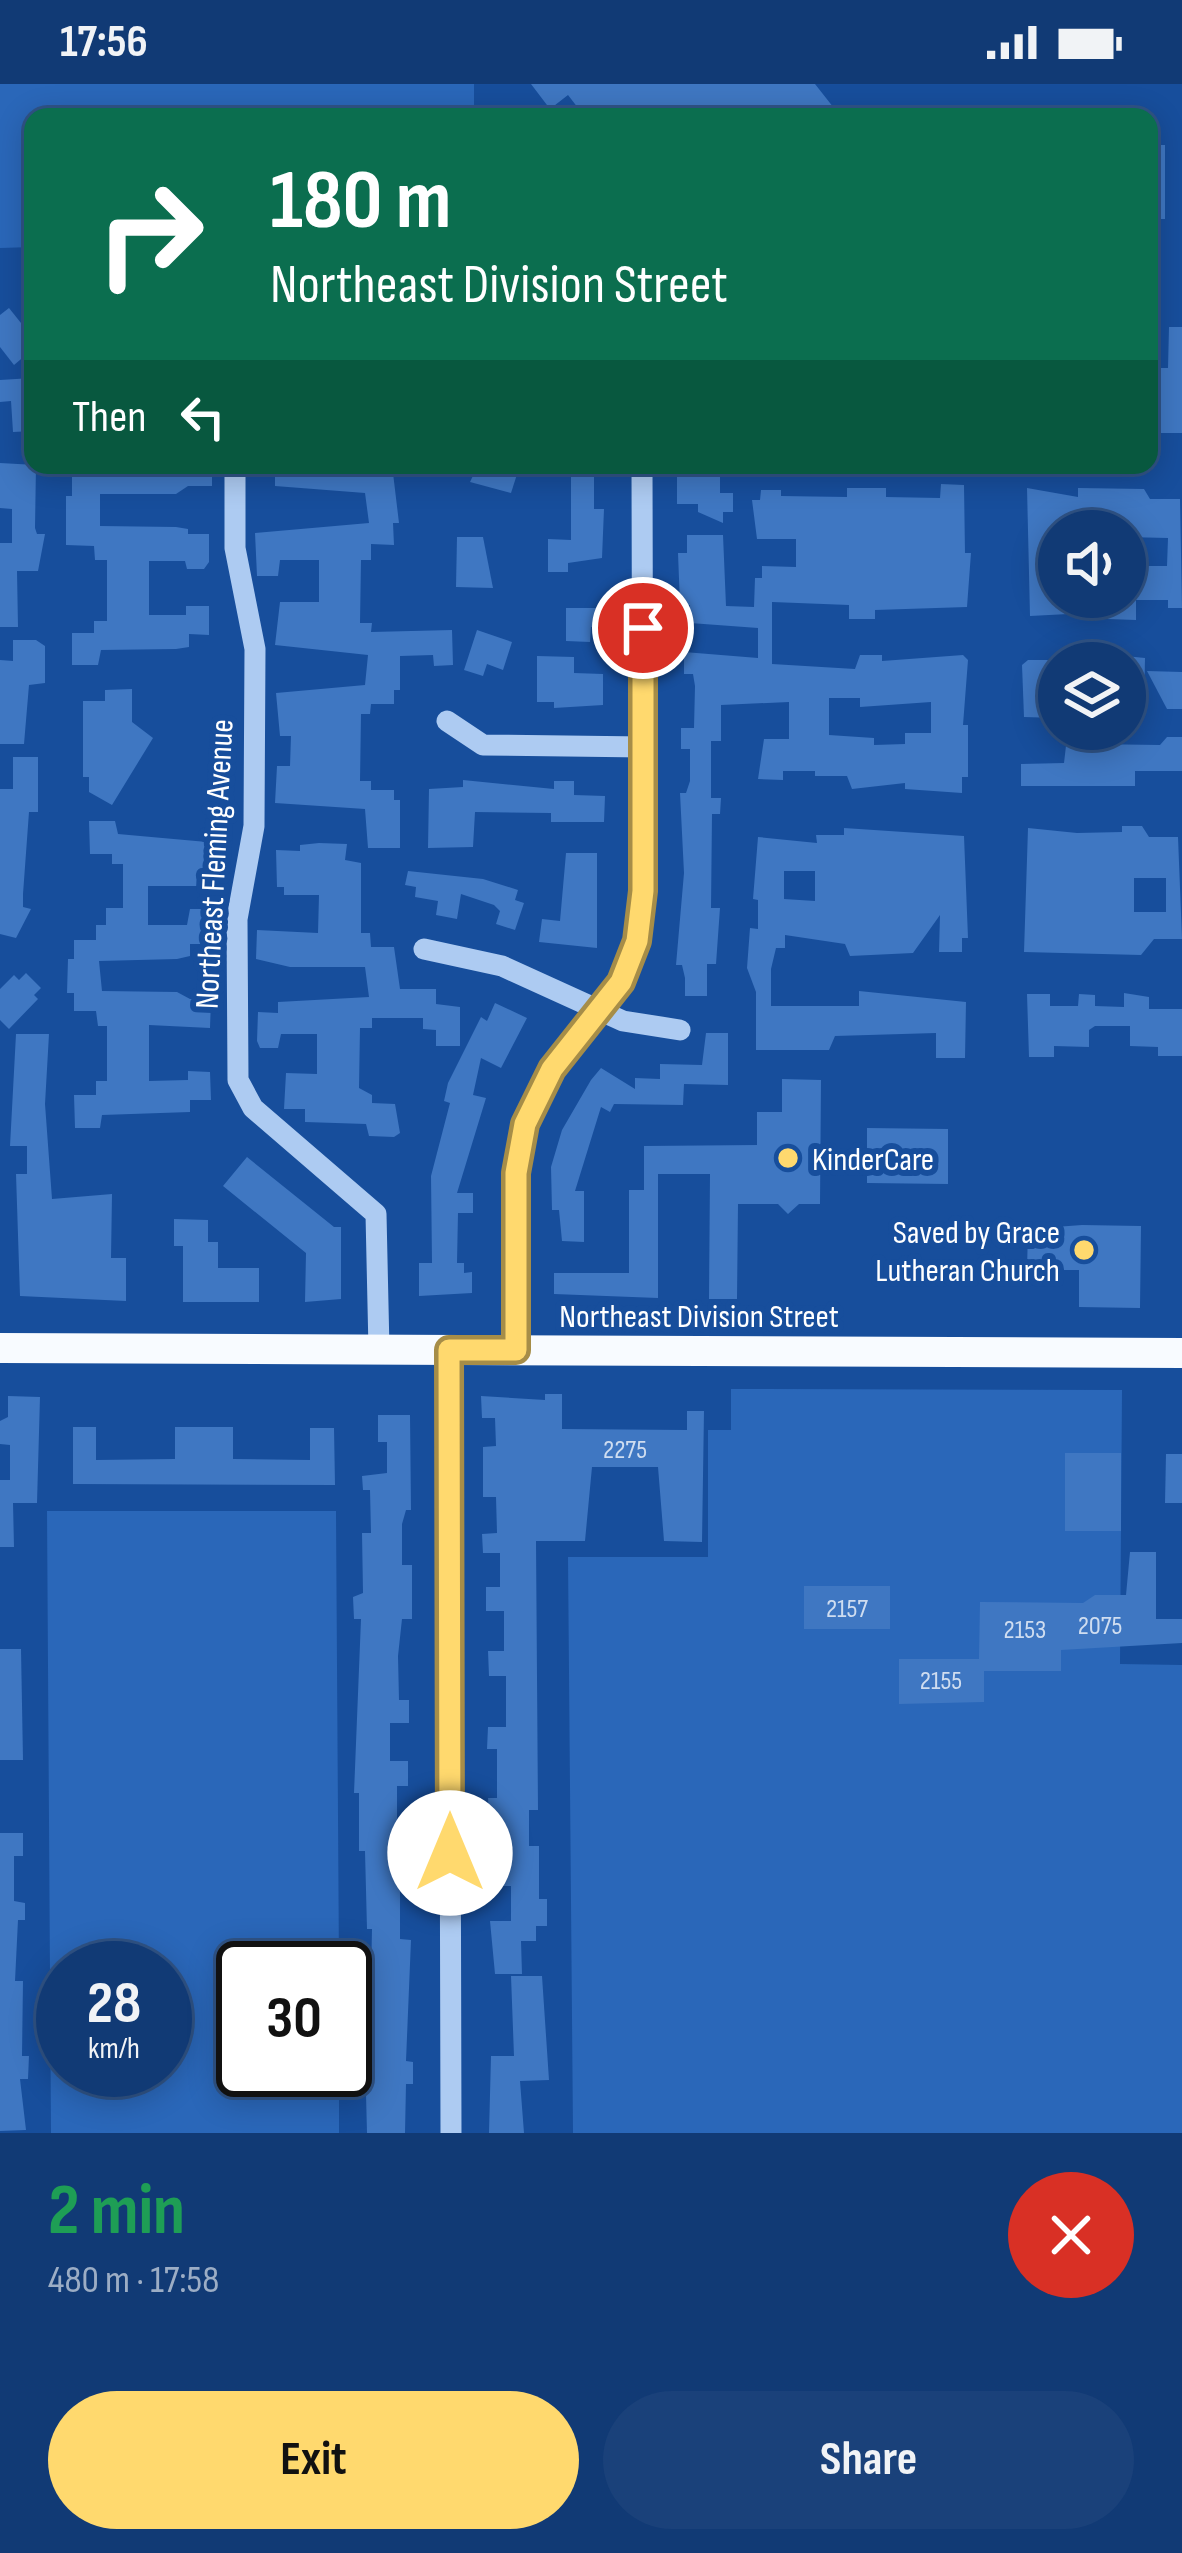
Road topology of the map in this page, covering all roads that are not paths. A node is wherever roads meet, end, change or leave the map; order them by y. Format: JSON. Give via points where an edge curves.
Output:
{"nodes":[{"id":1,"x":236,"y":474,"type":"edge"},
{"id":2,"x":642,"y":474,"type":"edge"},
{"id":3,"x":447,"y":722,"type":"dead end"},
{"id":4,"x":644,"y":747,"type":"junction"},
{"id":5,"x":424,"y":950,"type":"dead end"},
{"id":6,"x":601,"y":1013,"type":"junction"},
{"id":7,"x":680,"y":1030,"type":"dead end"},
{"id":8,"x":0,"y":1348,"type":"edge"},
{"id":9,"x":379,"y":1350,"type":"junction"},
{"id":10,"x":449,"y":1350,"type":"junction"},
{"id":11,"x":516,"y":1350,"type":"junction"},
{"id":12,"x":1182,"y":1353,"type":"edge"},
{"id":13,"x":451,"y":2133,"type":"edge"}],
"edges":[{"from":1,"to":9,"type":"street","name":"Northeast Fleming Avenue","via":[[235,548],[255,649],[254,826],[237,920],[238,1080],[253,1108],[376,1214]]},
{"from":2,"to":4,"type":"street"},
{"from":3,"to":4,"type":"street","via":[[483,746]]},
{"from":4,"to":6,"type":"street","via":[[637,941]]},
{"from":5,"to":6,"type":"street","via":[[502,966]]},
{"from":6,"to":7,"type":"street"},
{"from":6,"to":11,"type":"street","via":[[552,1069],[525,1124],[516,1173]]},
{"from":8,"to":9,"type":"main road","name":"Northeast Division Street"},
{"from":9,"to":10,"type":"main road","name":"Northeast Division Street"},
{"from":10,"to":11,"type":"main road","name":"Northeast Division Street"},
{"from":10,"to":13,"type":"street"},
{"from":11,"to":12,"type":"main road","name":"Northeast Division Street"}]}
